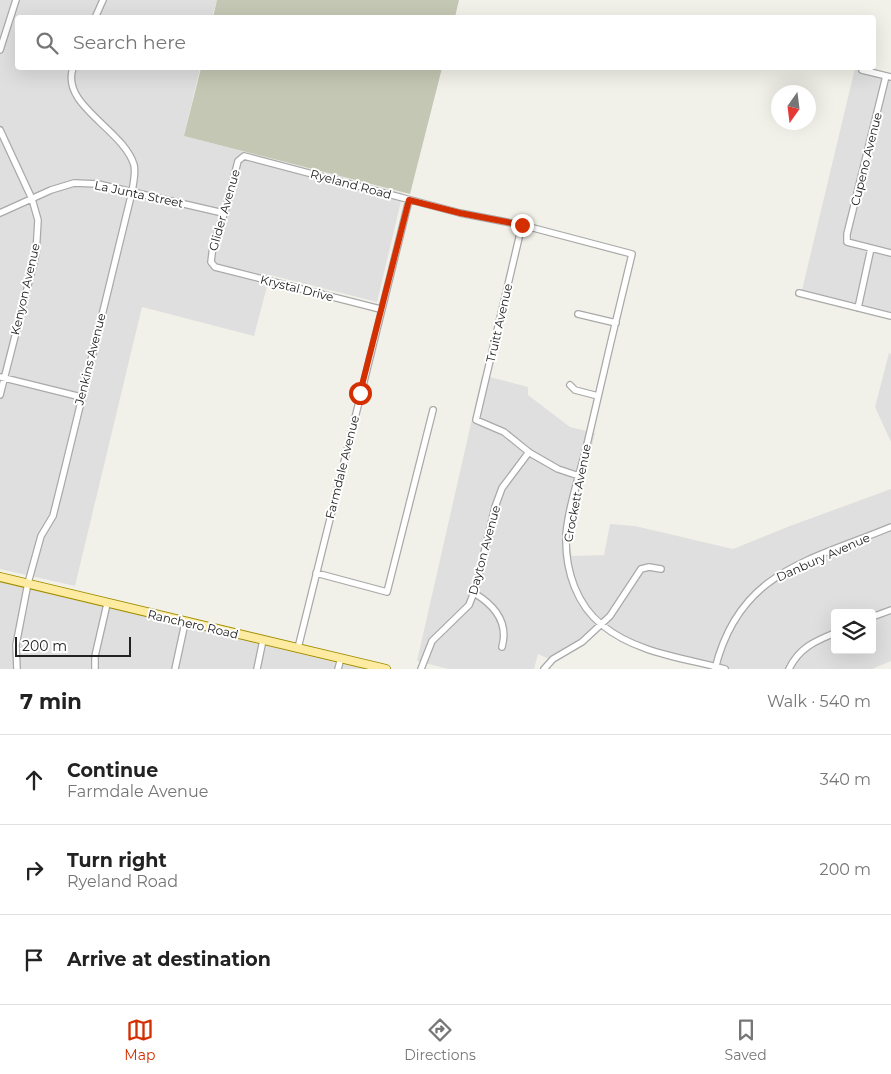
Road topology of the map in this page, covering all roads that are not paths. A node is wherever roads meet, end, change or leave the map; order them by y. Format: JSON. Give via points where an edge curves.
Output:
{"nodes":[{"id":1,"x":16,"y":0,"type":"edge"},
{"id":2,"x":103,"y":0,"type":"edge"},
{"id":3,"x":96,"y":15,"type":"edge"},
{"id":4,"x":0,"y":50,"type":"edge"},
{"id":5,"x":73,"y":70,"type":"edge"},
{"id":6,"x":862,"y":70,"type":"dead end"},
{"id":7,"x":888,"y":76,"type":"edge"},
{"id":8,"x":0,"y":130,"type":"edge"},
{"id":9,"x":244,"y":156,"type":"joint"},
{"id":10,"x":132,"y":192,"type":"junction"},
{"id":11,"x":32,"y":199,"type":"junction"},
{"id":12,"x":409,"y":200,"type":"junction"},
{"id":13,"x":0,"y":213,"type":"edge"},
{"id":14,"x":223,"y":214,"type":"junction"},
{"id":15,"x":522,"y":225,"type":"junction"},
{"id":16,"x":871,"y":248,"type":"junction"},
{"id":17,"x":891,"y":253,"type":"edge"},
{"id":18,"x":632,"y":254,"type":"joint"},
{"id":19,"x":215,"y":267,"type":"joint"},
{"id":20,"x":799,"y":293,"type":"dead end"},
{"id":21,"x":858,"y":308,"type":"junction"},
{"id":22,"x":380,"y":309,"type":"junction"},
{"id":23,"x":578,"y":314,"type":"dead end"},
{"id":24,"x":891,"y":316,"type":"edge"},
{"id":25,"x":616,"y":323,"type":"junction"},
{"id":26,"x":2,"y":378,"type":"edge"},
{"id":27,"x":570,"y":385,"type":"dead end"},
{"id":28,"x":0,"y":396,"type":"edge"},
{"id":29,"x":598,"y":396,"type":"junction"},
{"id":30,"x":81,"y":397,"type":"junction"},
{"id":31,"x":433,"y":410,"type":"dead end"},
{"id":32,"x":529,"y":452,"type":"junction"},
{"id":33,"x":579,"y":476,"type":"junction"},
{"id":34,"x":891,"y":527,"type":"edge"},
{"id":35,"x":661,"y":569,"type":"dead end"},
{"id":36,"x":316,"y":573,"type":"junction"},
{"id":37,"x":0,"y":577,"type":"edge"},
{"id":38,"x":28,"y":584,"type":"junction"},
{"id":39,"x":474,"y":593,"type":"junction"},
{"id":40,"x":107,"y":604,"type":"junction"},
{"id":41,"x":891,"y":610,"type":"edge"},
{"id":42,"x":876,"y":616,"type":"edge"},
{"id":43,"x":186,"y":622,"type":"junction"},
{"id":44,"x":601,"y":624,"type":"junction"},
{"id":45,"x":831,"y":635,"type":"edge"},
{"id":46,"x":262,"y":640,"type":"junction"},
{"id":47,"x":502,"y":647,"type":"dead end"},
{"id":48,"x":298,"y":648,"type":"junction"},
{"id":49,"x":341,"y":658,"type":"junction"},
{"id":50,"x":715,"y":668,"type":"edge"},
{"id":51,"x":17,"y":669,"type":"edge"},
{"id":52,"x":95,"y":669,"type":"edge"},
{"id":53,"x":174,"y":669,"type":"edge"},
{"id":54,"x":256,"y":669,"type":"edge"},
{"id":55,"x":338,"y":669,"type":"edge"},
{"id":56,"x":386,"y":669,"type":"edge"},
{"id":57,"x":421,"y":669,"type":"edge"},
{"id":58,"x":544,"y":669,"type":"edge"},
{"id":59,"x":725,"y":669,"type":"edge"},
{"id":60,"x":789,"y":669,"type":"edge"}],
"edges":[{"from":1,"to":4,"type":"street"},
{"from":2,"to":3,"type":"street"},
{"from":5,"to":10,"type":"street","name":"Jenkins Avenue","via":[[74,93],[129,151],[135,167]]},
{"from":6,"to":7,"type":"street"},
{"from":7,"to":16,"type":"street","name":"Cupeno Avenue","via":[[847,234],[848,242]]},
{"from":8,"to":11,"type":"street","name":"Kenyon Avenue"},
{"from":9,"to":12,"type":"street","name":"Ryeland Road"},
{"from":9,"to":14,"type":"street","name":"Glider Avenue","via":[[238,161]]},
{"from":10,"to":11,"type":"street","name":"La Junta Street","via":[[98,184],[74,183]]},
{"from":10,"to":14,"type":"street","name":"La Junta Street"},
{"from":10,"to":30,"type":"street","name":"Jenkins Avenue"},
{"from":11,"to":13,"type":"street","name":"La Junta Street"},
{"from":11,"to":26,"type":"street","name":"Kenyon Avenue","via":[[38,220],[36,254]]},
{"from":12,"to":15,"type":"street","name":"Ryeland Road"},
{"from":12,"to":22,"type":"street","name":"Farmdale Avenue"},
{"from":14,"to":19,"type":"street","name":"Glider Avenue","via":[[213,246],[211,262]]},
{"from":15,"to":18,"type":"street","name":"Ryeland Road"},
{"from":15,"to":32,"type":"street","name":"Truitt Avenue","via":[[476,420],[504,432]]},
{"from":16,"to":17,"type":"street"},
{"from":16,"to":21,"type":"street"},
{"from":18,"to":25,"type":"street","name":"Crockett Avenue"},
{"from":19,"to":22,"type":"street","name":"Krystal Drive"},
{"from":20,"to":21,"type":"street"},
{"from":21,"to":24,"type":"street"},
{"from":22,"to":36,"type":"street","name":"Farmdale Avenue"},
{"from":23,"to":25,"type":"street"},
{"from":25,"to":29,"type":"street","name":"Crockett Avenue"},
{"from":26,"to":28,"type":"street","name":"Kenyon Avenue"},
{"from":26,"to":30,"type":"street"},
{"from":27,"to":29,"type":"street","via":[[575,390]]},
{"from":29,"to":33,"type":"street","name":"Crockett Avenue"},
{"from":30,"to":38,"type":"street","name":"Jenkins Avenue","via":[[52,516],[41,536]]},
{"from":31,"to":36,"type":"street","via":[[387,592]]},
{"from":32,"to":33,"type":"street","via":[[558,469]]},
{"from":32,"to":39,"type":"street","name":"Dayton Avenue","via":[[502,488]]},
{"from":33,"to":44,"type":"street","name":"Crockett Avenue","via":[[566,538],[567,559],[572,582],[583,605]]},
{"from":34,"to":50,"type":"street","name":"Danbury Avenue","via":[[789,570],[764,585],[734,617]]},
{"from":35,"to":44,"type":"street","via":[[641,569]]},
{"from":36,"to":48,"type":"street","name":"Farmdale Avenue"},
{"from":37,"to":38,"type":"main road","name":"Ranchero Road"},
{"from":38,"to":40,"type":"main road","name":"Ranchero Road"},
{"from":38,"to":51,"type":"street","name":"Jenkins Avenue","via":[[16,645]]},
{"from":39,"to":47,"type":"street","via":[[487,601],[503,624],[505,637]]},
{"from":39,"to":57,"type":"street","name":"Dayton Avenue","via":[[469,605],[432,641]]},
{"from":40,"to":43,"type":"main road","name":"Ranchero Road"},
{"from":40,"to":52,"type":"street","via":[[94,656]]},
{"from":41,"to":42,"type":"street"},
{"from":43,"to":46,"type":"main road","name":"Ranchero Road"},
{"from":43,"to":53,"type":"street"},
{"from":44,"to":50,"type":"street","name":"Crockett Avenue","via":[[620,638],[641,647]]},
{"from":44,"to":58,"type":"street"},
{"from":45,"to":60,"type":"street","via":[[807,645]]},
{"from":46,"to":48,"type":"main road","name":"Ranchero Road"},
{"from":46,"to":54,"type":"street"},
{"from":48,"to":49,"type":"main road","name":"Ranchero Road"},
{"from":49,"to":55,"type":"street"},
{"from":49,"to":56,"type":"main road","name":"Ranchero Road"},
{"from":50,"to":59,"type":"street","name":"Crockett Avenue"}]}
